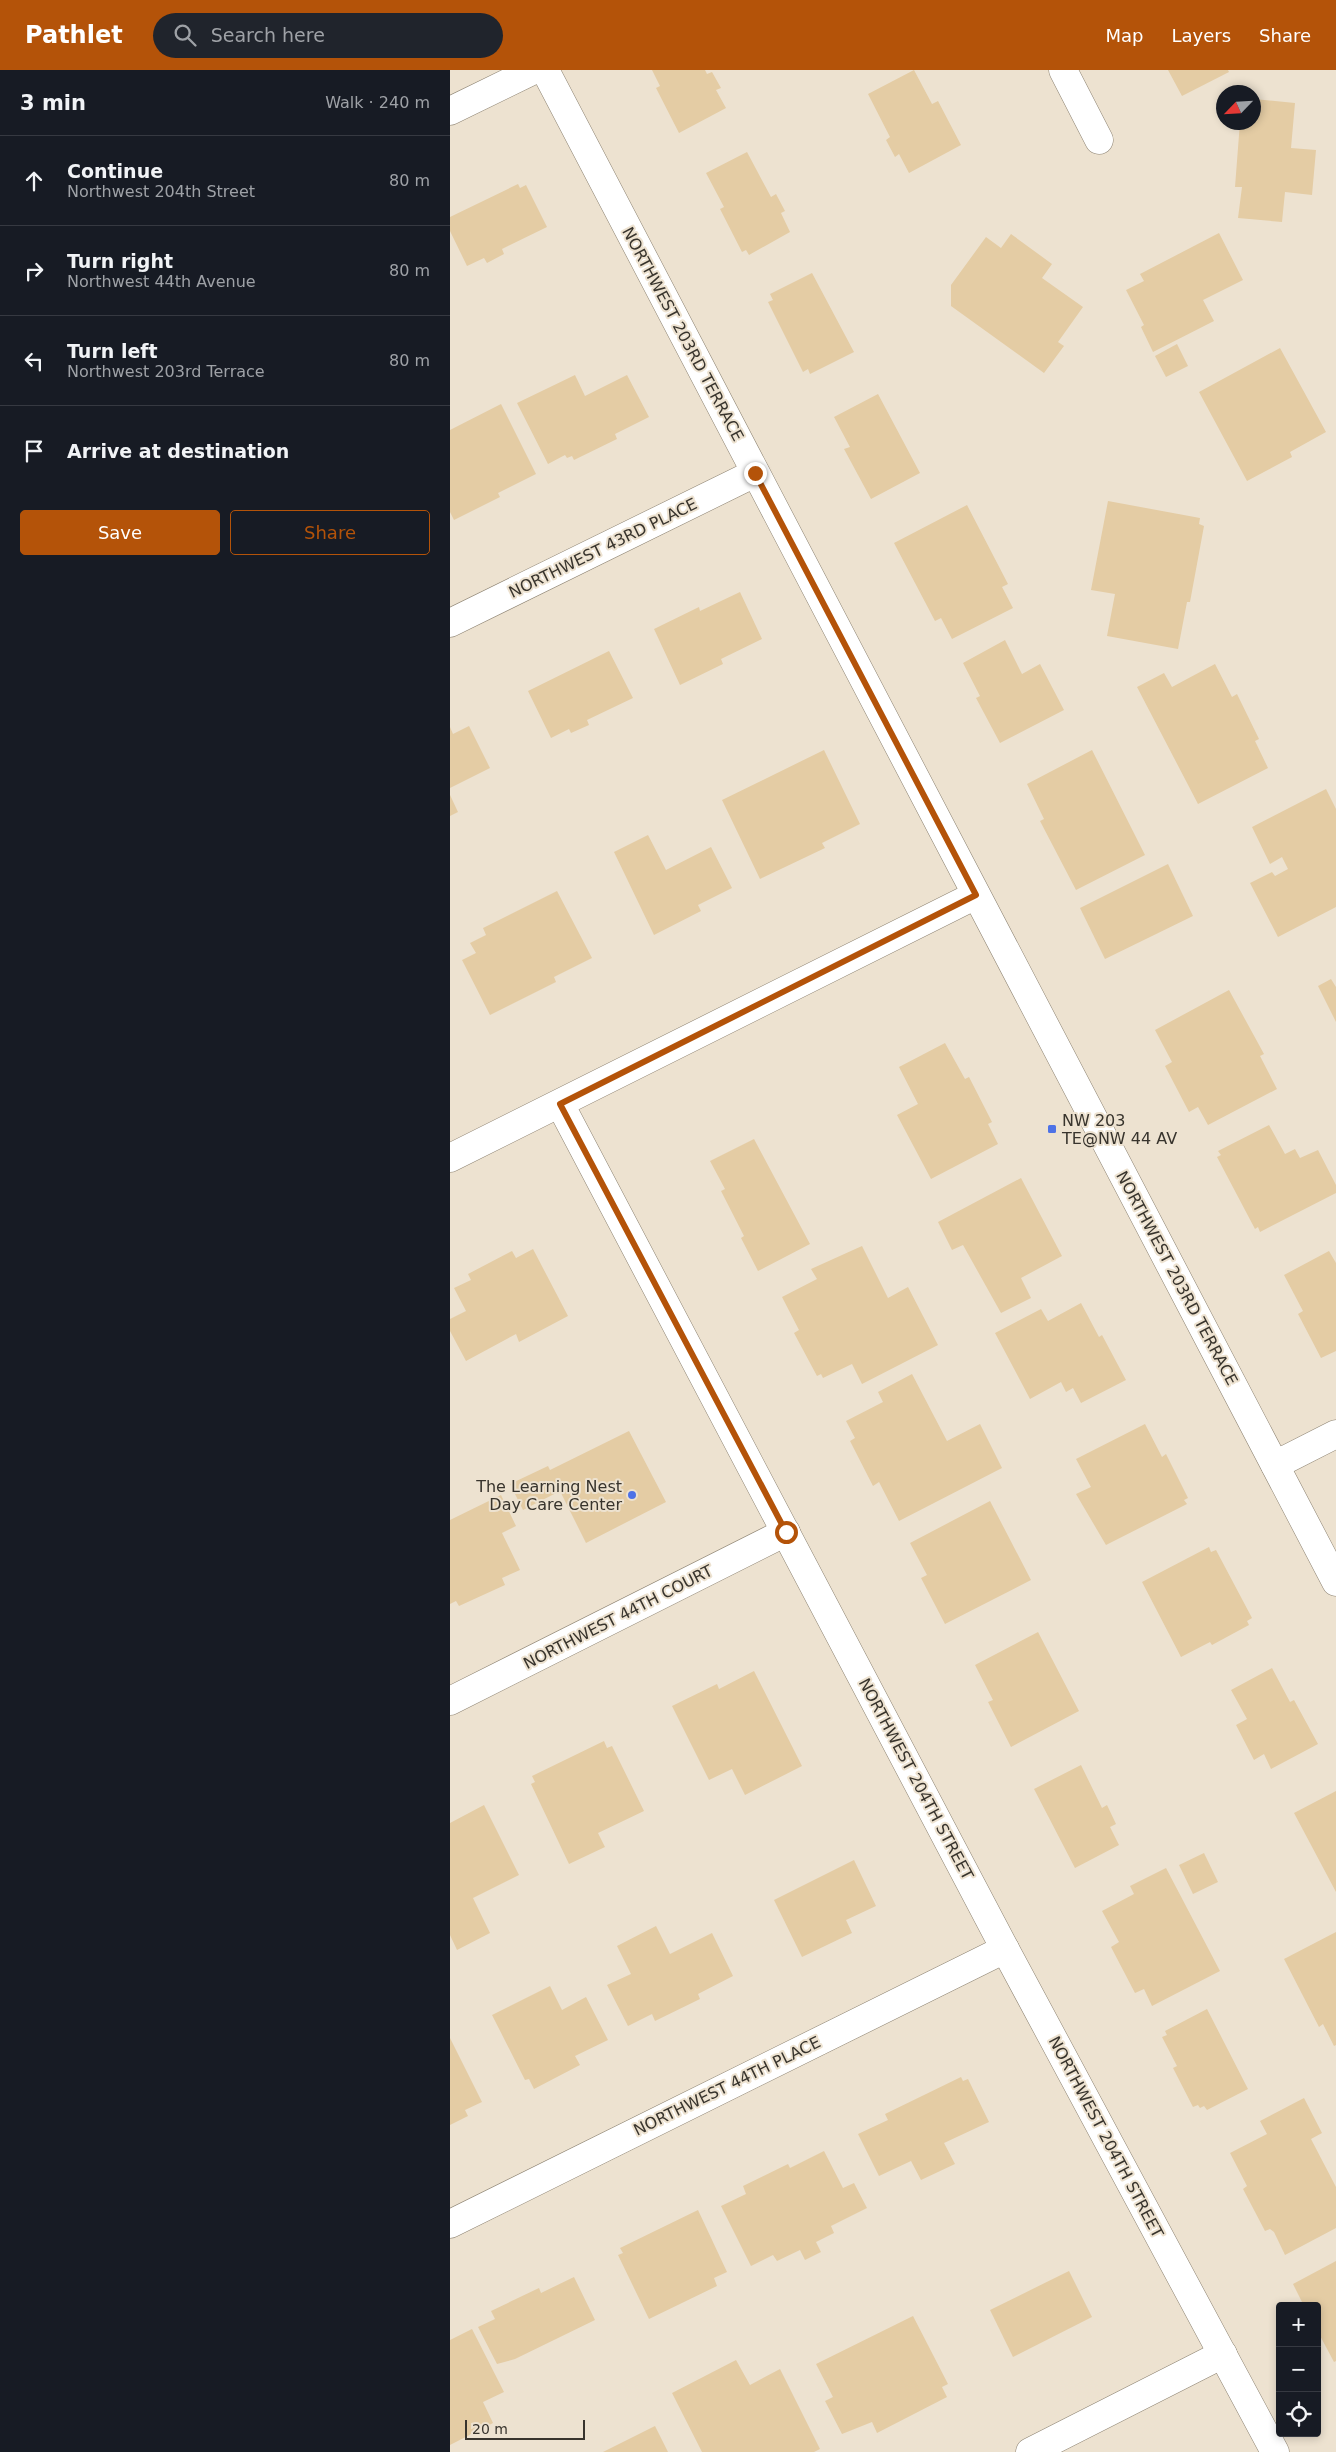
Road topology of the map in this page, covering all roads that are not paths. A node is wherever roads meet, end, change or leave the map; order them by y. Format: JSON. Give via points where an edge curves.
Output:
{"nodes":[{"id":1,"x":534,"y":70,"type":"edge"},
{"id":2,"x":545,"y":70,"type":"edge"},
{"id":3,"x":1063,"y":70,"type":"edge"},
{"id":4,"x":450,"y":112,"type":"edge"},
{"id":5,"x":1098,"y":140,"type":"dead end"},
{"id":6,"x":755,"y":473,"type":"junction"},
{"id":7,"x":450,"y":623,"type":"edge"},
{"id":8,"x":976,"y":895,"type":"junction"},
{"id":9,"x":560,"y":1104,"type":"junction"},
{"id":10,"x":450,"y":1158,"type":"edge"},
{"id":11,"x":1336,"y":1434,"type":"edge"},
{"id":12,"x":1275,"y":1465,"type":"junction"},
{"id":13,"x":786,"y":1532,"type":"junction"},
{"id":14,"x":1336,"y":1582,"type":"edge"},
{"id":15,"x":450,"y":1701,"type":"edge"},
{"id":16,"x":1005,"y":1949,"type":"junction"},
{"id":17,"x":450,"y":2224,"type":"edge"},
{"id":18,"x":1223,"y":2354,"type":"junction"},
{"id":19,"x":1030,"y":2452,"type":"edge"},
{"id":20,"x":1275,"y":2452,"type":"edge"}],
"edges":[{"from":1,"to":4,"type":"street"},
{"from":2,"to":6,"type":"street","name":"NORTHWEST 203RD TERRACE"},
{"from":3,"to":5,"type":"street"},
{"from":6,"to":7,"type":"street","name":"NORTHWEST 43RD PLACE"},
{"from":6,"to":8,"type":"street","name":"NORTHWEST 203RD TERRACE"},
{"from":8,"to":9,"type":"street"},
{"from":8,"to":12,"type":"street","name":"NORTHWEST 203RD TERRACE"},
{"from":9,"to":10,"type":"street"},
{"from":9,"to":13,"type":"street","name":"NORTHWEST 204TH STREET"},
{"from":11,"to":12,"type":"street"},
{"from":12,"to":14,"type":"street","name":"NORTHWEST 203RD TERRACE"},
{"from":13,"to":15,"type":"street","name":"NORTHWEST 44TH COURT"},
{"from":13,"to":16,"type":"street","name":"NORTHWEST 204TH STREET"},
{"from":16,"to":17,"type":"street","name":"NORTHWEST 44TH PLACE"},
{"from":16,"to":18,"type":"street","name":"NORTHWEST 204TH STREET"},
{"from":18,"to":19,"type":"street"},
{"from":18,"to":20,"type":"street","name":"NORTHWEST 204TH STREET"}]}
